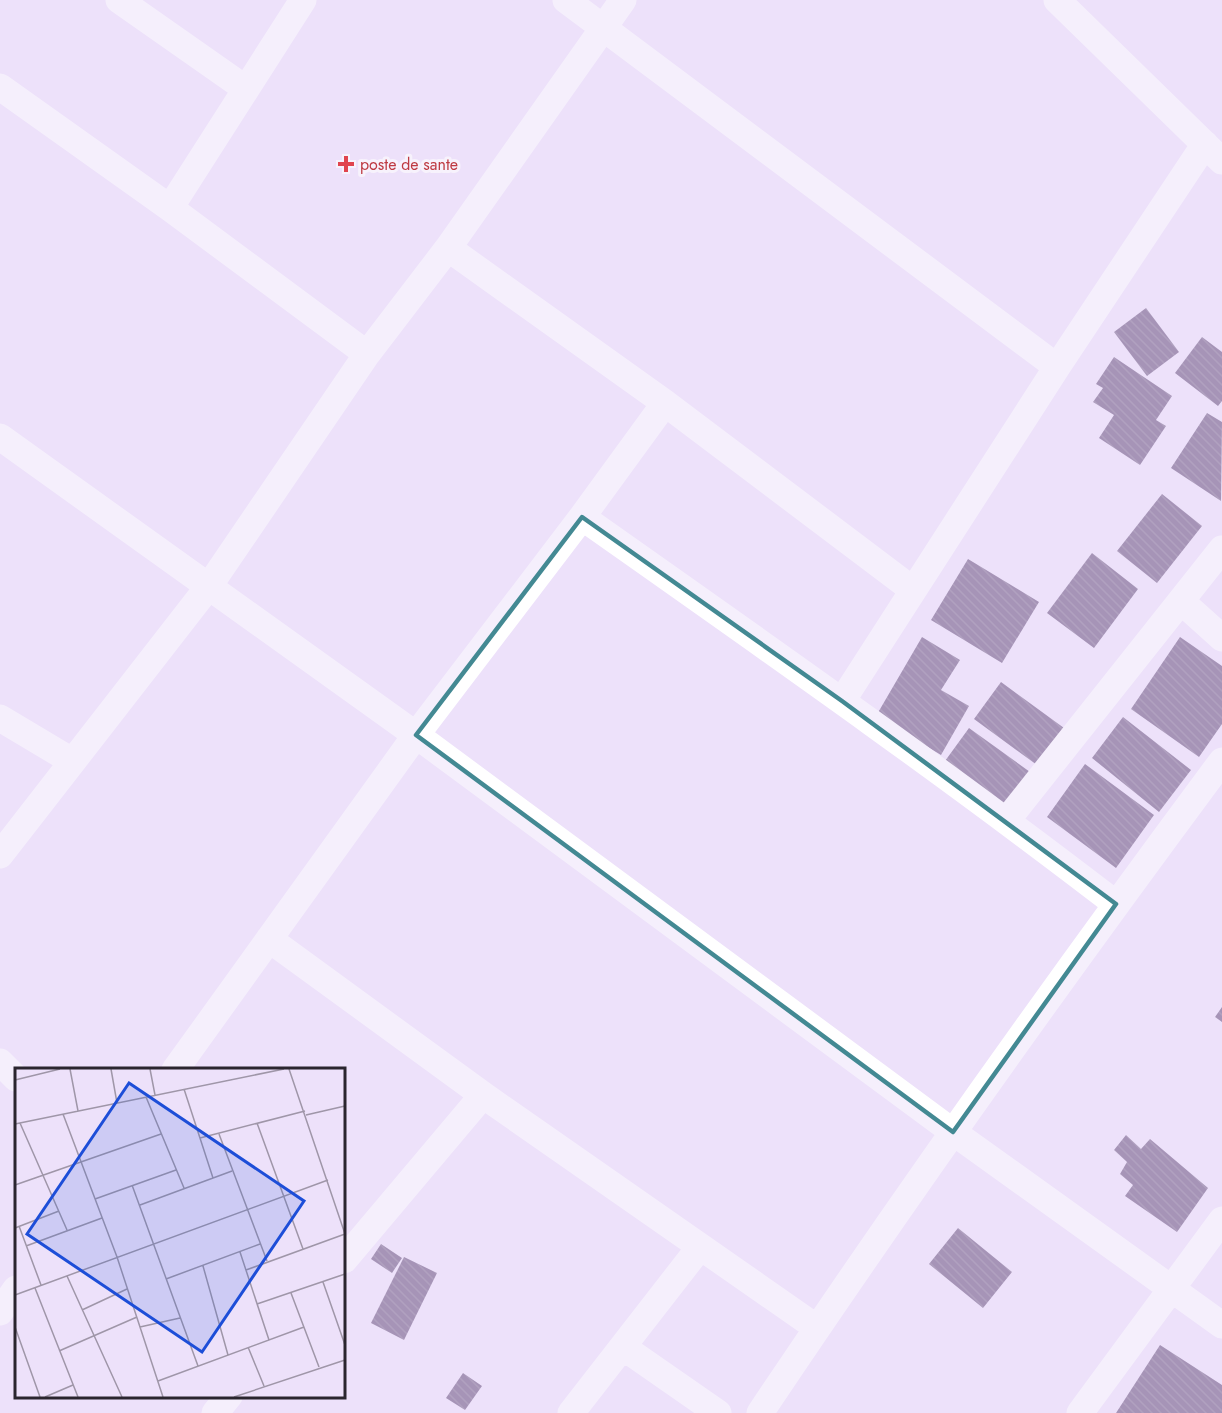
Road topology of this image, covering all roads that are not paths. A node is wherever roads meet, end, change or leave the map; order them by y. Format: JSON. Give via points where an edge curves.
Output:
{"nodes":[{"id":1,"x":119,"y":0,"type":"edge"},
{"id":2,"x":303,"y":0,"type":"edge"},
{"id":3,"x":566,"y":0,"type":"edge"},
{"id":4,"x":622,"y":0,"type":"edge"},
{"id":5,"x":1065,"y":3,"type":"edge"},
{"id":6,"x":602,"y":28,"type":"junction"},
{"id":7,"x":0,"y":87,"type":"edge"},
{"id":8,"x":246,"y":89,"type":"junction"},
{"id":9,"x":1213,"y":152,"type":"edge"},
{"id":10,"x":170,"y":208,"type":"junction"},
{"id":11,"x":448,"y":248,"type":"junction"},
{"id":12,"x":367,"y":354,"type":"junction"},
{"id":13,"x":1057,"y":367,"type":"junction"},
{"id":14,"x":665,"y":403,"type":"junction"},
{"id":15,"x":0,"y":437,"type":"edge"},
{"id":16,"x":582,"y":518,"type":"junction"},
{"id":17,"x":1222,"y":549,"type":"edge"},
{"id":18,"x":209,"y":586,"type":"junction"},
{"id":19,"x":913,"y":590,"type":"junction"},
{"id":20,"x":1182,"y":602,"type":"junction"},
{"id":21,"x":1222,"y":638,"type":"edge"},
{"id":22,"x":842,"y":700,"type":"junction"},
{"id":23,"x":0,"y":718,"type":"edge"},
{"id":24,"x":416,"y":735,"type":"junction"},
{"id":25,"x":72,"y":761,"type":"junction"},
{"id":26,"x":1222,"y":761,"type":"edge"},
{"id":27,"x":1007,"y":820,"type":"junction"},
{"id":28,"x":0,"y":855,"type":"edge"},
{"id":29,"x":1116,"y":904,"type":"junction"},
{"id":30,"x":269,"y":939,"type":"junction"},
{"id":31,"x":0,"y":1062,"type":"edge"},
{"id":32,"x":176,"y":1068,"type":"edge"},
{"id":33,"x":15,"y":1076,"type":"edge"},
{"id":34,"x":483,"y":1095,"type":"junction"},
{"id":35,"x":953,"y":1132,"type":"junction"},
{"id":36,"x":1222,"y":1220,"type":"edge"},
{"id":37,"x":700,"y":1247,"type":"junction"},
{"id":38,"x":345,"y":1259,"type":"edge"},
{"id":39,"x":1172,"y":1289,"type":"junction"},
{"id":40,"x":15,"y":1290,"type":"edge"},
{"id":41,"x":0,"y":1312,"type":"edge"},
{"id":42,"x":1222,"y":1325,"type":"edge"},
{"id":43,"x":817,"y":1328,"type":"junction"},
{"id":44,"x":623,"y":1347,"type":"junction"},
{"id":45,"x":227,"y":1398,"type":"edge"},
{"id":46,"x":215,"y":1413,"type":"edge"},
{"id":47,"x":571,"y":1413,"type":"edge"},
{"id":48,"x":718,"y":1413,"type":"edge"},
{"id":49,"x":760,"y":1413,"type":"edge"},
{"id":50,"x":1080,"y":1413,"type":"edge"}],
"edges":[{"from":1,"to":8,"type":"street"},
{"from":2,"to":8,"type":"street"},
{"from":3,"to":6,"type":"street"},
{"from":4,"to":6,"type":"street"},
{"from":5,"to":9,"type":"street"},
{"from":6,"to":11,"type":"street"},
{"from":6,"to":13,"type":"street"},
{"from":7,"to":10,"type":"street"},
{"from":8,"to":10,"type":"street"},
{"from":9,"to":13,"type":"street"},
{"from":10,"to":12,"type":"street"},
{"from":11,"to":12,"type":"street"},
{"from":11,"to":14,"type":"street"},
{"from":12,"to":18,"type":"street"},
{"from":13,"to":19,"type":"street"},
{"from":14,"to":16,"type":"street"},
{"from":14,"to":19,"type":"street"},
{"from":15,"to":18,"type":"street"},
{"from":16,"to":22,"type":"street"},
{"from":16,"to":24,"type":"street"},
{"from":17,"to":20,"type":"street"},
{"from":18,"to":24,"type":"street"},
{"from":18,"to":25,"type":"street"},
{"from":19,"to":22,"type":"street"},
{"from":20,"to":21,"type":"street"},
{"from":20,"to":27,"type":"street"},
{"from":22,"to":27,"type":"street"},
{"from":23,"to":25,"type":"street"},
{"from":24,"to":30,"type":"street"},
{"from":24,"to":35,"type":"street"},
{"from":25,"to":28,"type":"street"},
{"from":26,"to":29,"type":"street"},
{"from":27,"to":29,"type":"street"},
{"from":29,"to":35,"type":"street"},
{"from":30,"to":32,"type":"street"},
{"from":30,"to":34,"type":"street"},
{"from":31,"to":33,"type":"street"},
{"from":34,"to":37,"type":"street"},
{"from":34,"to":38,"type":"street"},
{"from":35,"to":39,"type":"street"},
{"from":35,"to":43,"type":"street"},
{"from":36,"to":39,"type":"street"},
{"from":37,"to":43,"type":"street"},
{"from":37,"to":44,"type":"street"},
{"from":39,"to":42,"type":"street"},
{"from":39,"to":50,"type":"street"},
{"from":40,"to":41,"type":"street"},
{"from":43,"to":49,"type":"street"},
{"from":44,"to":47,"type":"street"},
{"from":44,"to":48,"type":"street"},
{"from":45,"to":46,"type":"street"}]}
